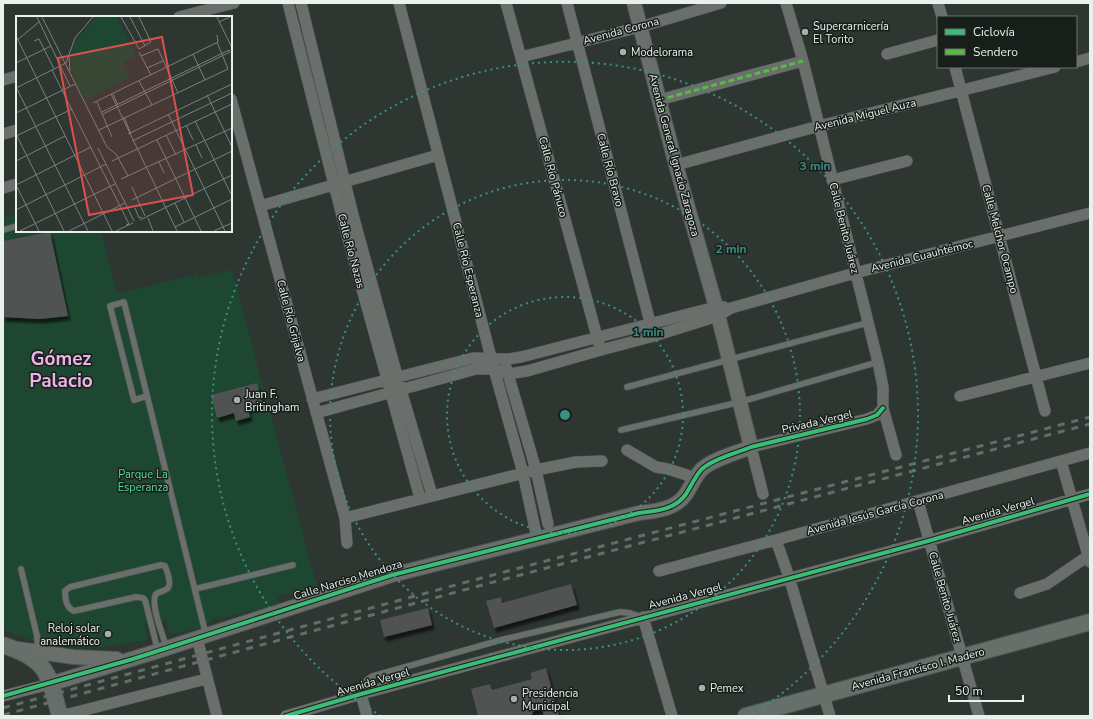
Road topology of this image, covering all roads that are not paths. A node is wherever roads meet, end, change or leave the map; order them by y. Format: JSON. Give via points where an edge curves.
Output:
{"nodes":[{"id":1,"x":234,"y":3,"type":"edge"},
{"id":2,"x":288,"y":3,"type":"edge"},
{"id":3,"x":301,"y":3,"type":"edge"},
{"id":4,"x":399,"y":3,"type":"edge"},
{"id":5,"x":506,"y":3,"type":"edge"},
{"id":6,"x":567,"y":3,"type":"edge"},
{"id":7,"x":634,"y":3,"type":"edge"},
{"id":8,"x":721,"y":3,"type":"edge"},
{"id":9,"x":786,"y":3,"type":"edge"},
{"id":10,"x":938,"y":3,"type":"edge"},
{"id":11,"x":207,"y":10,"type":"edge"},
{"id":12,"x":182,"y":16,"type":"edge"},
{"id":13,"x":942,"y":16,"type":"edge"},
{"id":14,"x":640,"y":26,"type":"junction"},
{"id":15,"x":937,"y":40,"type":"edge"},
{"id":16,"x":577,"y":42,"type":"junction"},
{"id":17,"x":887,"y":54,"type":"dead end"},
{"id":18,"x":521,"y":57,"type":"junction"},
{"id":19,"x":1090,"y":58,"type":"edge"},
{"id":20,"x":803,"y":61,"type":"junction"},
{"id":21,"x":1077,"y":62,"type":"edge"},
{"id":22,"x":955,"y":68,"type":"edge"},
{"id":23,"x":1051,"y":68,"type":"edge"},
{"id":24,"x":16,"y":76,"type":"edge"},
{"id":25,"x":3,"y":80,"type":"edge"},
{"id":26,"x":961,"y":90,"type":"junction"},
{"id":27,"x":659,"y":100,"type":"junction"},
{"id":28,"x":232,"y":107,"type":"edge"},
{"id":29,"x":234,"y":123,"type":"edge"},
{"id":30,"x":819,"y":126,"type":"junction"},
{"id":31,"x":16,"y":130,"type":"edge"},
{"id":32,"x":3,"y":134,"type":"edge"},
{"id":33,"x":438,"y":155,"type":"junction"},
{"id":34,"x":907,"y":161,"type":"dead end"},
{"id":35,"x":676,"y":165,"type":"junction"},
{"id":36,"x":832,"y":180,"type":"junction"},
{"id":37,"x":345,"y":182,"type":"junction"},
{"id":38,"x":16,"y":184,"type":"edge"},
{"id":39,"x":334,"y":185,"type":"junction"},
{"id":40,"x":3,"y":188,"type":"edge"},
{"id":41,"x":260,"y":206,"type":"junction"},
{"id":42,"x":1090,"y":213,"type":"edge"},
{"id":43,"x":16,"y":226,"type":"edge"},
{"id":44,"x":3,"y":230,"type":"edge"},
{"id":45,"x":1000,"y":236,"type":"junction"},
{"id":46,"x":855,"y":273,"type":"junction"},
{"id":47,"x":717,"y":311,"type":"junction"},
{"id":48,"x":650,"y":323,"type":"junction"},
{"id":49,"x":867,"y":323,"type":"junction"},
{"id":50,"x":597,"y":336,"type":"junction"},
{"id":51,"x":654,"y":336,"type":"junction"},
{"id":52,"x":601,"y":350,"type":"junction"},
{"id":53,"x":491,"y":357,"type":"junction"},
{"id":54,"x":504,"y":358,"type":"junction"},
{"id":55,"x":730,"y":360,"type":"junction"},
{"id":56,"x":878,"y":362,"type":"junction"},
{"id":57,"x":1090,"y":363,"type":"edge"},
{"id":58,"x":494,"y":370,"type":"junction"},
{"id":59,"x":508,"y":374,"type":"junction"},
{"id":60,"x":398,"y":376,"type":"junction"},
{"id":61,"x":1036,"y":377,"type":"junction"},
{"id":62,"x":386,"y":379,"type":"junction"},
{"id":63,"x":627,"y":387,"type":"dead end"},
{"id":64,"x":395,"y":392,"type":"junction"},
{"id":65,"x":147,"y":396,"type":"junction"},
{"id":66,"x":960,"y":396,"type":"dead end"},
{"id":67,"x":312,"y":399,"type":"junction"},
{"id":68,"x":740,"y":402,"type":"junction"},
{"id":69,"x":883,"y":408,"type":"junction"},
{"id":70,"x":1045,"y":411,"type":"dead end"},
{"id":71,"x":316,"y":413,"type":"junction"},
{"id":72,"x":621,"y":430,"type":"dead end"},
{"id":73,"x":751,"y":446,"type":"junction"},
{"id":74,"x":627,"y":450,"type":"dead end"},
{"id":75,"x":1090,"y":453,"type":"edge"},
{"id":76,"x":896,"y":454,"type":"dead end"},
{"id":77,"x":602,"y":461,"type":"dead end"},
{"id":78,"x":1061,"y":461,"type":"junction"},
{"id":79,"x":536,"y":470,"type":"junction"},
{"id":80,"x":523,"y":473,"type":"junction"},
{"id":81,"x":696,"y":478,"type":"junction"},
{"id":82,"x":763,"y":494,"type":"dead end"},
{"id":83,"x":1090,"y":494,"type":"edge"},
{"id":84,"x":432,"y":495,"type":"junction"},
{"id":85,"x":420,"y":498,"type":"junction"},
{"id":86,"x":1072,"y":499,"type":"junction"},
{"id":87,"x":918,"y":501,"type":"junction"},
{"id":88,"x":345,"y":518,"type":"junction"},
{"id":89,"x":548,"y":524,"type":"dead end"},
{"id":90,"x":537,"y":538,"type":"junction"},
{"id":91,"x":776,"y":540,"type":"junction"},
{"id":92,"x":928,"y":541,"type":"junction"},
{"id":93,"x":347,"y":543,"type":"dead end"},
{"id":94,"x":1089,"y":559,"type":"edge"},
{"id":95,"x":293,"y":565,"type":"dead end"},
{"id":96,"x":21,"y":569,"type":"dead end"},
{"id":97,"x":659,"y":571,"type":"dead end"},
{"id":98,"x":789,"y":577,"type":"junction"},
{"id":99,"x":195,"y":589,"type":"junction"},
{"id":100,"x":1020,"y":593,"type":"dead end"},
{"id":101,"x":643,"y":617,"type":"junction"},
{"id":102,"x":1090,"y":622,"type":"edge"},
{"id":103,"x":202,"y":637,"type":"junction"},
{"id":104,"x":8,"y":647,"type":"edge"},
{"id":105,"x":162,"y":650,"type":"junction"},
{"id":106,"x":38,"y":652,"type":"junction"},
{"id":107,"x":963,"y":657,"type":"junction"},
{"id":108,"x":133,"y":659,"type":"junction"},
{"id":109,"x":206,"y":679,"type":"junction"},
{"id":110,"x":50,"y":684,"type":"junction"},
{"id":111,"x":360,"y":694,"type":"junction"},
{"id":112,"x":824,"y":695,"type":"junction"},
{"id":113,"x":3,"y":696,"type":"edge"},
{"id":114,"x":61,"y":716,"type":"edge"},
{"id":115,"x":217,"y":716,"type":"edge"},
{"id":116,"x":286,"y":716,"type":"edge"},
{"id":117,"x":367,"y":716,"type":"edge"},
{"id":118,"x":672,"y":716,"type":"edge"},
{"id":119,"x":746,"y":716,"type":"edge"},
{"id":120,"x":830,"y":716,"type":"edge"},
{"id":121,"x":979,"y":716,"type":"edge"}],
"edges":[{"from":1,"to":11,"type":"street"},
{"from":2,"to":39,"type":"street","name":"Calle Río Nazas"},
{"from":3,"to":37,"type":"street","name":"Calle Río Nazas"},
{"from":4,"to":33,"type":"street","name":"Calle Río Esperanza"},
{"from":5,"to":18,"type":"street","name":"Calle Río Pánuco"},
{"from":6,"to":16,"type":"street","name":"Calle Río Bravo"},
{"from":7,"to":14,"type":"street","name":"Avenida General Ignacio Zaragoza"},
{"from":8,"to":14,"type":"street","name":"Avenida Corona"},
{"from":9,"to":20,"type":"street","name":"Calle Benito Juárez"},
{"from":10,"to":13,"type":"street"},
{"from":11,"to":12,"type":"street"},
{"from":14,"to":16,"type":"street","name":"Avenida Corona"},
{"from":14,"to":27,"type":"street","name":"Avenida General Ignacio Zaragoza"},
{"from":15,"to":17,"type":"street"},
{"from":16,"to":18,"type":"street","name":"Avenida Corona"},
{"from":16,"to":48,"type":"street","name":"Calle Río Bravo"},
{"from":18,"to":50,"type":"street","name":"Calle Río Pánuco"},
{"from":19,"to":21,"type":"street"},
{"from":20,"to":27,"type":"street"},
{"from":20,"to":30,"type":"street","name":"Calle Benito Juárez"},
{"from":22,"to":26,"type":"street","name":"Calle Melchor Ocampo"},
{"from":23,"to":26,"type":"street","name":"Avenida Miguel Auza"},
{"from":24,"to":25,"type":"street"},
{"from":26,"to":30,"type":"street","name":"Avenida Miguel Auza"},
{"from":26,"to":45,"type":"street","name":"Calle Melchor Ocampo"},
{"from":27,"to":35,"type":"street","name":"Avenida General Ignacio Zaragoza"},
{"from":28,"to":29,"type":"street","name":"Calle Río Grijalva"},
{"from":29,"to":41,"type":"street","name":"Calle Río Grijalva"},
{"from":30,"to":35,"type":"street","name":"Avenida Miguel Auza"},
{"from":30,"to":36,"type":"street","name":"Calle Benito Juárez"},
{"from":31,"to":32,"type":"street"},
{"from":33,"to":37,"type":"street"},
{"from":33,"to":53,"type":"street","name":"Calle Río Esperanza"},
{"from":34,"to":36,"type":"street"},
{"from":35,"to":47,"type":"street","name":"Avenida General Ignacio Zaragoza"},
{"from":36,"to":46,"type":"street","name":"Calle Benito Juárez"},
{"from":37,"to":39,"type":"street"},
{"from":37,"to":60,"type":"street","name":"Calle Río Nazas"},
{"from":38,"to":40,"type":"street"},
{"from":39,"to":41,"type":"street"},
{"from":39,"to":62,"type":"street","name":"Calle Río Nazas"},
{"from":41,"to":67,"type":"street","name":"Calle Río Grijalva"},
{"from":42,"to":45,"type":"street","name":"Avenida Cuauhtémoc"},
{"from":43,"to":44,"type":"lane"},
{"from":45,"to":46,"type":"street","name":"Avenida Cuauhtémoc"},
{"from":45,"to":61,"type":"street","name":"Calle Melchor Ocampo"},
{"from":46,"to":47,"type":"street","name":"Avenida Cuauhtémoc"},
{"from":46,"to":49,"type":"street","name":"Calle Benito Juárez"},
{"from":47,"to":48,"type":"street","name":"Avenida Cuauhtémoc"},
{"from":47,"to":51,"type":"street","name":"Avenida Cuauhtémoc"},
{"from":47,"to":55,"type":"street","name":"Avenida General Ignacio Zaragoza"},
{"from":48,"to":50,"type":"street","name":"Avenida Cuauhtémoc"},
{"from":48,"to":51,"type":"street","name":"Calle Río Bravo"},
{"from":49,"to":55,"type":"lane"},
{"from":49,"to":56,"type":"street","name":"Calle Benito Juárez"},
{"from":50,"to":52,"type":"street","name":"Calle Río Pánuco"},
{"from":50,"to":54,"type":"street","name":"Avenida Cuauhtémoc","via":[[521,357]]},
{"from":51,"to":52,"type":"street","name":"Avenida Cuauhtémoc"},
{"from":52,"to":59,"type":"street","name":"Avenida Cuauhtémoc"},
{"from":53,"to":54,"type":"street","name":"Avenida Cuauhtémoc"},
{"from":53,"to":58,"type":"street","name":"Calle Río Esperanza"},
{"from":53,"to":60,"type":"street","name":"Avenida Cuauhtémoc","via":[[473,358]]},
{"from":54,"to":59,"type":"street"},
{"from":55,"to":63,"type":"lane"},
{"from":55,"to":68,"type":"street","name":"Avenida General Ignacio Zaragoza"},
{"from":56,"to":68,"type":"lane"},
{"from":56,"to":69,"type":"street","name":"Calle Benito Juárez","via":[[883,388]]},
{"from":57,"to":61,"type":"street"},
{"from":58,"to":59,"type":"street","name":"Avenida Cuauhtémoc"},
{"from":58,"to":64,"type":"street","name":"Avenida Cuauhtémoc","via":[[476,369]]},
{"from":58,"to":80,"type":"street","name":"Calle Río Esperanza"},
{"from":59,"to":79,"type":"street"},
{"from":60,"to":62,"type":"street","name":"Avenida Cuauhtémoc"},
{"from":60,"to":64,"type":"street","name":"Calle Río Nazas"},
{"from":61,"to":66,"type":"street"},
{"from":61,"to":70,"type":"street","name":"Calle Melchor Ocampo"},
{"from":62,"to":64,"type":"street","name":"Calle Río Nazas"},
{"from":62,"to":67,"type":"street","name":"Avenida Cuauhtémoc"},
{"from":64,"to":71,"type":"street","name":"Avenida Cuauhtémoc"},
{"from":64,"to":84,"type":"street","name":"Calle Río Nazas"},
{"from":64,"to":85,"type":"street","name":"Calle Río Nazas"},
{"from":65,"to":65,"type":"lane","via":[[124,302],[110,306],[134,400]]},
{"from":65,"to":99,"type":"lane"},
{"from":67,"to":71,"type":"street","name":"Calle Río Grijalva"},
{"from":68,"to":72,"type":"lane"},
{"from":68,"to":73,"type":"street","name":"Avenida General Ignacio Zaragoza"},
{"from":69,"to":73,"type":"street","name":"Privada Vergel","via":[[877,415],[867,419]]},
{"from":69,"to":76,"type":"street","name":"Calle Benito Juárez"},
{"from":71,"to":88,"type":"street","name":"Calle Río Grijalva"},
{"from":73,"to":81,"type":"street","name":"Calle Narciso Mendoza","via":[[718,459],[701,470]]},
{"from":73,"to":82,"type":"street","name":"Avenida General Ignacio Zaragoza"},
{"from":74,"to":81,"type":"street","via":[[656,467]]},
{"from":75,"to":78,"type":"street","name":"Avenida Jesús García Corona"},
{"from":77,"to":79,"type":"street","via":[[576,462]]},
{"from":78,"to":86,"type":"street"},
{"from":78,"to":87,"type":"street","name":"Avenida Jesús García Corona"},
{"from":79,"to":80,"type":"street"},
{"from":79,"to":89,"type":"street"},
{"from":80,"to":84,"type":"street"},
{"from":80,"to":90,"type":"street","name":"Calle Río Esperanza"},
{"from":81,"to":90,"type":"street","name":"Calle Narciso Mendoza","via":[[679,502],[660,511],[639,513]]},
{"from":83,"to":86,"type":"street","name":"Avenida Vergel"},
{"from":84,"to":85,"type":"street"},
{"from":85,"to":88,"type":"street"},
{"from":86,"to":92,"type":"street","name":"Avenida Vergel"},
{"from":86,"to":94,"type":"street"},
{"from":87,"to":91,"type":"street","name":"Avenida Jesús García Corona"},
{"from":87,"to":92,"type":"street","name":"Calle Benito Juárez"},
{"from":88,"to":93,"type":"street","name":"Calle Río Grijalva"},
{"from":90,"to":103,"type":"street","name":"Calle Narciso Mendoza","via":[[392,575]]},
{"from":91,"to":97,"type":"street","name":"Avenida Jesús García Corona"},
{"from":91,"to":98,"type":"street"},
{"from":92,"to":98,"type":"street","name":"Avenida Vergel"},
{"from":92,"to":107,"type":"street","name":"Calle Benito Juárez"},
{"from":94,"to":100,"type":"street","via":[[1047,584]]},
{"from":95,"to":99,"type":"lane"},
{"from":96,"to":106,"type":"lane","via":[[37,636]]},
{"from":98,"to":101,"type":"street","name":"Avenida Vergel"},
{"from":98,"to":112,"type":"street"},
{"from":99,"to":103,"type":"lane"},
{"from":101,"to":111,"type":"street","name":"Avenida Vergel"},
{"from":101,"to":111,"type":"lane","via":[[620,612],[501,640],[372,676],[366,680]]},
{"from":101,"to":118,"type":"street"},
{"from":102,"to":107,"type":"main road","name":"Avenida Francisco I. Madero"},
{"from":103,"to":105,"type":"street","name":"Calle Narciso Mendoza"},
{"from":103,"to":109,"type":"street"},
{"from":104,"to":106,"type":"street","name":"Calle Narciso Mendoza"},
{"from":104,"to":110,"type":"main road","via":[[40,664]]},
{"from":105,"to":105,"type":"lane","via":[[143,598],[136,597],[74,611],[67,606],[64,592],[70,587],[165,566],[169,586],[154,598]]},
{"from":105,"to":108,"type":"street","name":"Calle Narciso Mendoza"},
{"from":106,"to":108,"type":"street","name":"Calle Narciso Mendoza","via":[[90,659]]},
{"from":107,"to":112,"type":"main road","name":"Avenida Francisco I. Madero"},
{"from":107,"to":121,"type":"street","name":"Calle Benito Juárez"},
{"from":108,"to":110,"type":"street","name":"Calle Narciso Mendoza"},
{"from":109,"to":114,"type":"street"},
{"from":109,"to":115,"type":"street"},
{"from":110,"to":113,"type":"street","name":"Calle Narciso Mendoza"},
{"from":110,"to":114,"type":"main road"},
{"from":111,"to":116,"type":"street","name":"Avenida Vergel"},
{"from":111,"to":117,"type":"street"},
{"from":112,"to":119,"type":"main road","name":"Avenida Francisco I. Madero"},
{"from":112,"to":120,"type":"street"}]}
